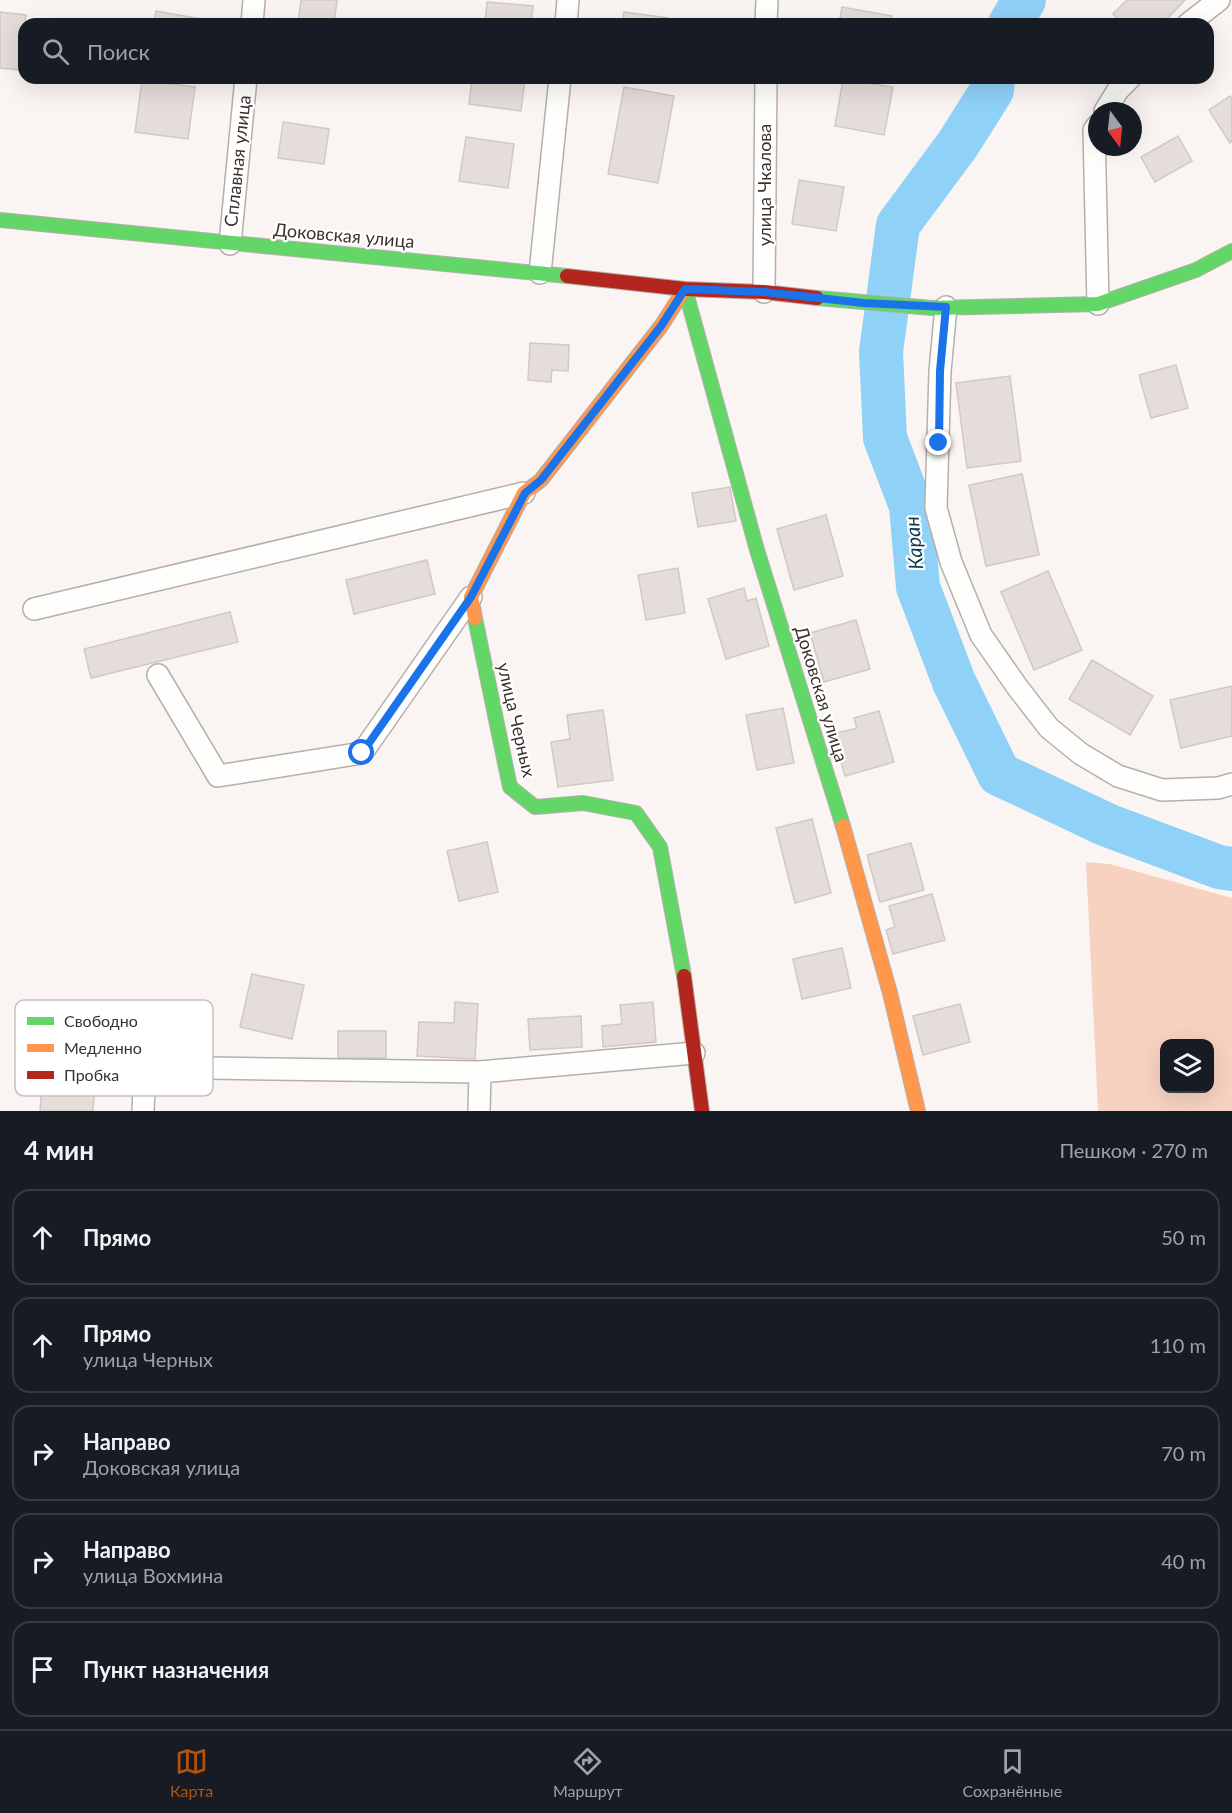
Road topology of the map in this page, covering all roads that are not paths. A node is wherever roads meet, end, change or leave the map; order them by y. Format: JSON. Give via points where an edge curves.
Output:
{"nodes":[{"id":1,"x":254,"y":0,"type":"edge"},
{"id":2,"x":568,"y":0,"type":"edge"},
{"id":3,"x":766,"y":0,"type":"edge"},
{"id":4,"x":1219,"y":0,"type":"edge"},
{"id":5,"x":252,"y":18,"type":"edge"},
{"id":6,"x":566,"y":18,"type":"edge"},
{"id":7,"x":766,"y":18,"type":"edge"},
{"id":8,"x":1196,"y":18,"type":"edge"},
{"id":9,"x":245,"y":84,"type":"edge"},
{"id":10,"x":559,"y":84,"type":"edge"},
{"id":11,"x":766,"y":84,"type":"edge"},
{"id":12,"x":1124,"y":84,"type":"edge"},
{"id":13,"x":1111,"y":102,"type":"edge"},
{"id":14,"x":1095,"y":156,"type":"edge"},
{"id":15,"x":0,"y":220,"type":"edge"},
{"id":16,"x":230,"y":244,"type":"junction"},
{"id":17,"x":1232,"y":251,"type":"edge"},
{"id":18,"x":540,"y":273,"type":"junction"},
{"id":19,"x":685,"y":289,"type":"junction"},
{"id":20,"x":764,"y":292,"type":"junction"},
{"id":21,"x":1098,"y":304,"type":"junction"},
{"id":22,"x":939,"y":308,"type":"junction"},
{"id":23,"x":525,"y":493,"type":"junction"},
{"id":24,"x":471,"y":597,"type":"junction"},
{"id":25,"x":34,"y":609,"type":"dead end"},
{"id":26,"x":158,"y":675,"type":"dead end"},
{"id":27,"x":1232,"y":784,"type":"edge"},
{"id":28,"x":693,"y":1053,"type":"junction"},
{"id":29,"x":213,"y":1068,"type":"edge"},
{"id":30,"x":480,"y":1072,"type":"junction"},
{"id":31,"x":144,"y":1096,"type":"edge"},
{"id":32,"x":143,"y":1111,"type":"edge"},
{"id":33,"x":478,"y":1111,"type":"edge"},
{"id":34,"x":702,"y":1111,"type":"edge"},
{"id":35,"x":918,"y":1111,"type":"edge"}],
"edges":[{"from":1,"to":5,"type":"street"},
{"from":2,"to":6,"type":"street"},
{"from":3,"to":7,"type":"street"},
{"from":4,"to":8,"type":"street"},
{"from":9,"to":16,"type":"street","name":"Сплавная улица"},
{"from":10,"to":18,"type":"street"},
{"from":11,"to":20,"type":"street","name":"улица Чкалова"},
{"from":12,"to":13,"type":"street"},
{"from":14,"to":21,"type":"street"},
{"from":15,"to":16,"type":"street","name":"Доковская улица"},
{"from":16,"to":18,"type":"street","name":"Доковская улица"},
{"from":17,"to":21,"type":"street","name":"Доковская улица","via":[[1196,270]]},
{"from":18,"to":19,"type":"street","name":"Доковская улица"},
{"from":19,"to":20,"type":"street","name":"Доковская улица"},
{"from":19,"to":23,"type":"street","via":[[661,326],[541,480]]},
{"from":19,"to":35,"type":"street","name":"Доковская улица","via":[[757,550],[840,816],[890,993]]},
{"from":20,"to":22,"type":"street","name":"Доковская улица"},
{"from":21,"to":22,"type":"street","name":"Доковская улица"},
{"from":22,"to":27,"type":"street","via":[[936,508],[951,562],[981,635],[1049,728],[1081,754],[1118,776],[1162,790]]},
{"from":23,"to":24,"type":"street"},
{"from":23,"to":25,"type":"street"},
{"from":24,"to":26,"type":"street","via":[[362,753],[218,776]]},
{"from":24,"to":28,"type":"street","name":"улица Черных","via":[[510,787],[535,807],[582,803],[636,813],[660,846],[686,985]]},
{"from":28,"to":30,"type":"street"},
{"from":28,"to":34,"type":"street","name":"улица Черных"},
{"from":29,"to":30,"type":"street"},
{"from":30,"to":33,"type":"street"},
{"from":31,"to":32,"type":"street"}]}
